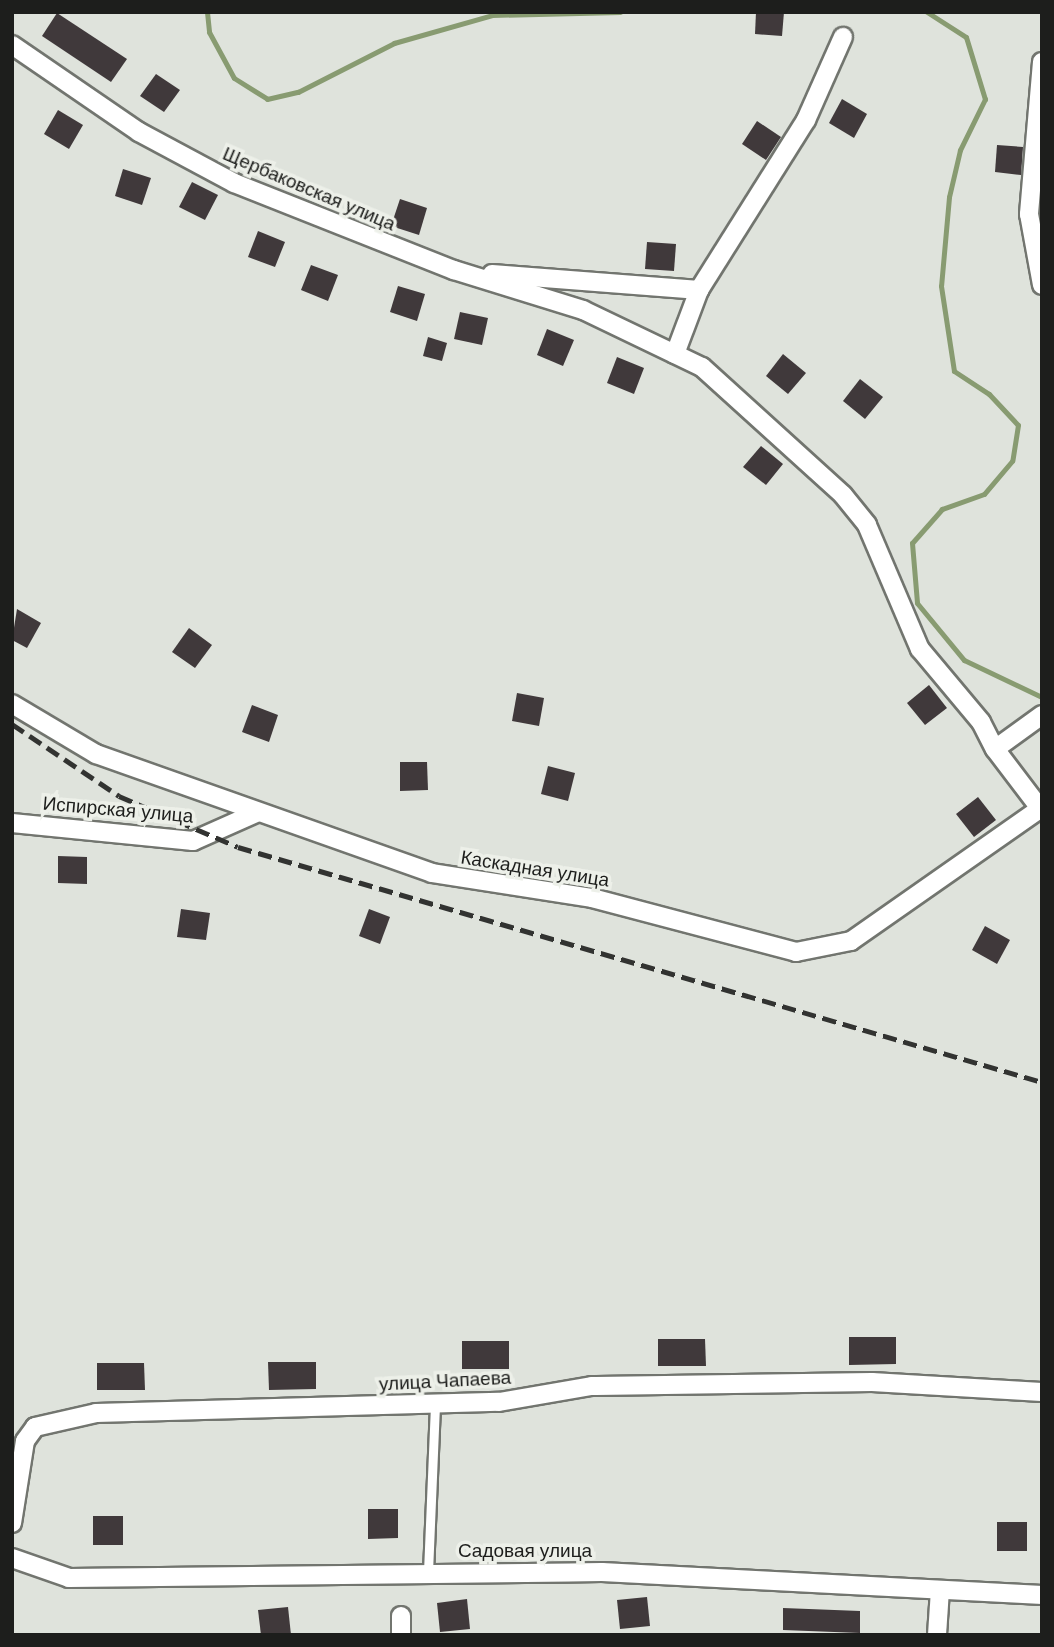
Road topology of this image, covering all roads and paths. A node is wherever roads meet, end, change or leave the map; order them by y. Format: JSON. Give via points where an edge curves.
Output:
{"nodes":[{"id":1,"x":843,"y":37,"type":"dead end"},
{"id":2,"x":12,"y":45,"type":"edge"},
{"id":3,"x":1042,"y":62,"type":"edge"},
{"id":4,"x":454,"y":270,"type":"junction"},
{"id":5,"x":1042,"y":285,"type":"edge"},
{"id":6,"x":699,"y":290,"type":"junction"},
{"id":7,"x":675,"y":354,"type":"junction"},
{"id":8,"x":12,"y":704,"type":"edge"},
{"id":9,"x":1042,"y":715,"type":"edge"},
{"id":10,"x":995,"y":749,"type":"junction"},
{"id":11,"x":1040,"y":811,"type":"edge"},
{"id":12,"x":256,"y":813,"type":"junction"},
{"id":13,"x":12,"y":823,"type":"edge"},
{"id":14,"x":1042,"y":1392,"type":"edge"},
{"id":15,"x":435,"y":1405,"type":"junction"},
{"id":16,"x":12,"y":1523,"type":"edge"},
{"id":17,"x":12,"y":1558,"type":"edge"},
{"id":18,"x":428,"y":1572,"type":"junction"},
{"id":19,"x":940,"y":1590,"type":"junction"},
{"id":20,"x":1042,"y":1595,"type":"edge"},
{"id":21,"x":937,"y":1635,"type":"edge"}],
"edges":[{"from":1,"to":6,"type":"street","via":[[806,120]]},
{"from":2,"to":4,"type":"street","name":"Щербаковская улица","via":[[139,132],[222,177]]},
{"from":3,"to":5,"type":"street","via":[[1029,214]]},
{"from":4,"to":6,"type":"street","name":"Щербаковская улица"},
{"from":4,"to":7,"type":"street","name":"Щербаковская улица","via":[[583,310]]},
{"from":6,"to":7,"type":"street"},
{"from":7,"to":10,"type":"street","name":"Щербаковская улица","via":[[702,367],[844,495],[867,525],[920,649],[981,722]]},
{"from":8,"to":12,"type":"street","name":"Каскадная улица","via":[[96,754]]},
{"from":9,"to":10,"type":"street"},
{"from":10,"to":11,"type":"street","name":"Щербаковская улица"},
{"from":11,"to":12,"type":"street","name":"Каскадная улица","via":[[851,942],[796,952],[592,898],[432,873]]},
{"from":12,"to":13,"type":"street","name":"Испирская улица","via":[[193,841]]},
{"from":14,"to":15,"type":"street","name":"улица Чапаева","via":[[872,1382],[592,1386]]},
{"from":15,"to":16,"type":"street","name":"улица Чапаева","via":[[96,1413],[45,1424],[25,1441]]},
{"from":15,"to":18,"type":"lane"},
{"from":17,"to":18,"type":"street","name":"Садовая улица","via":[[69,1578]]},
{"from":18,"to":19,"type":"street","name":"Садовая улица","via":[[602,1572]]},
{"from":19,"to":20,"type":"street","name":"Садовая улица"},
{"from":19,"to":21,"type":"street"}]}
